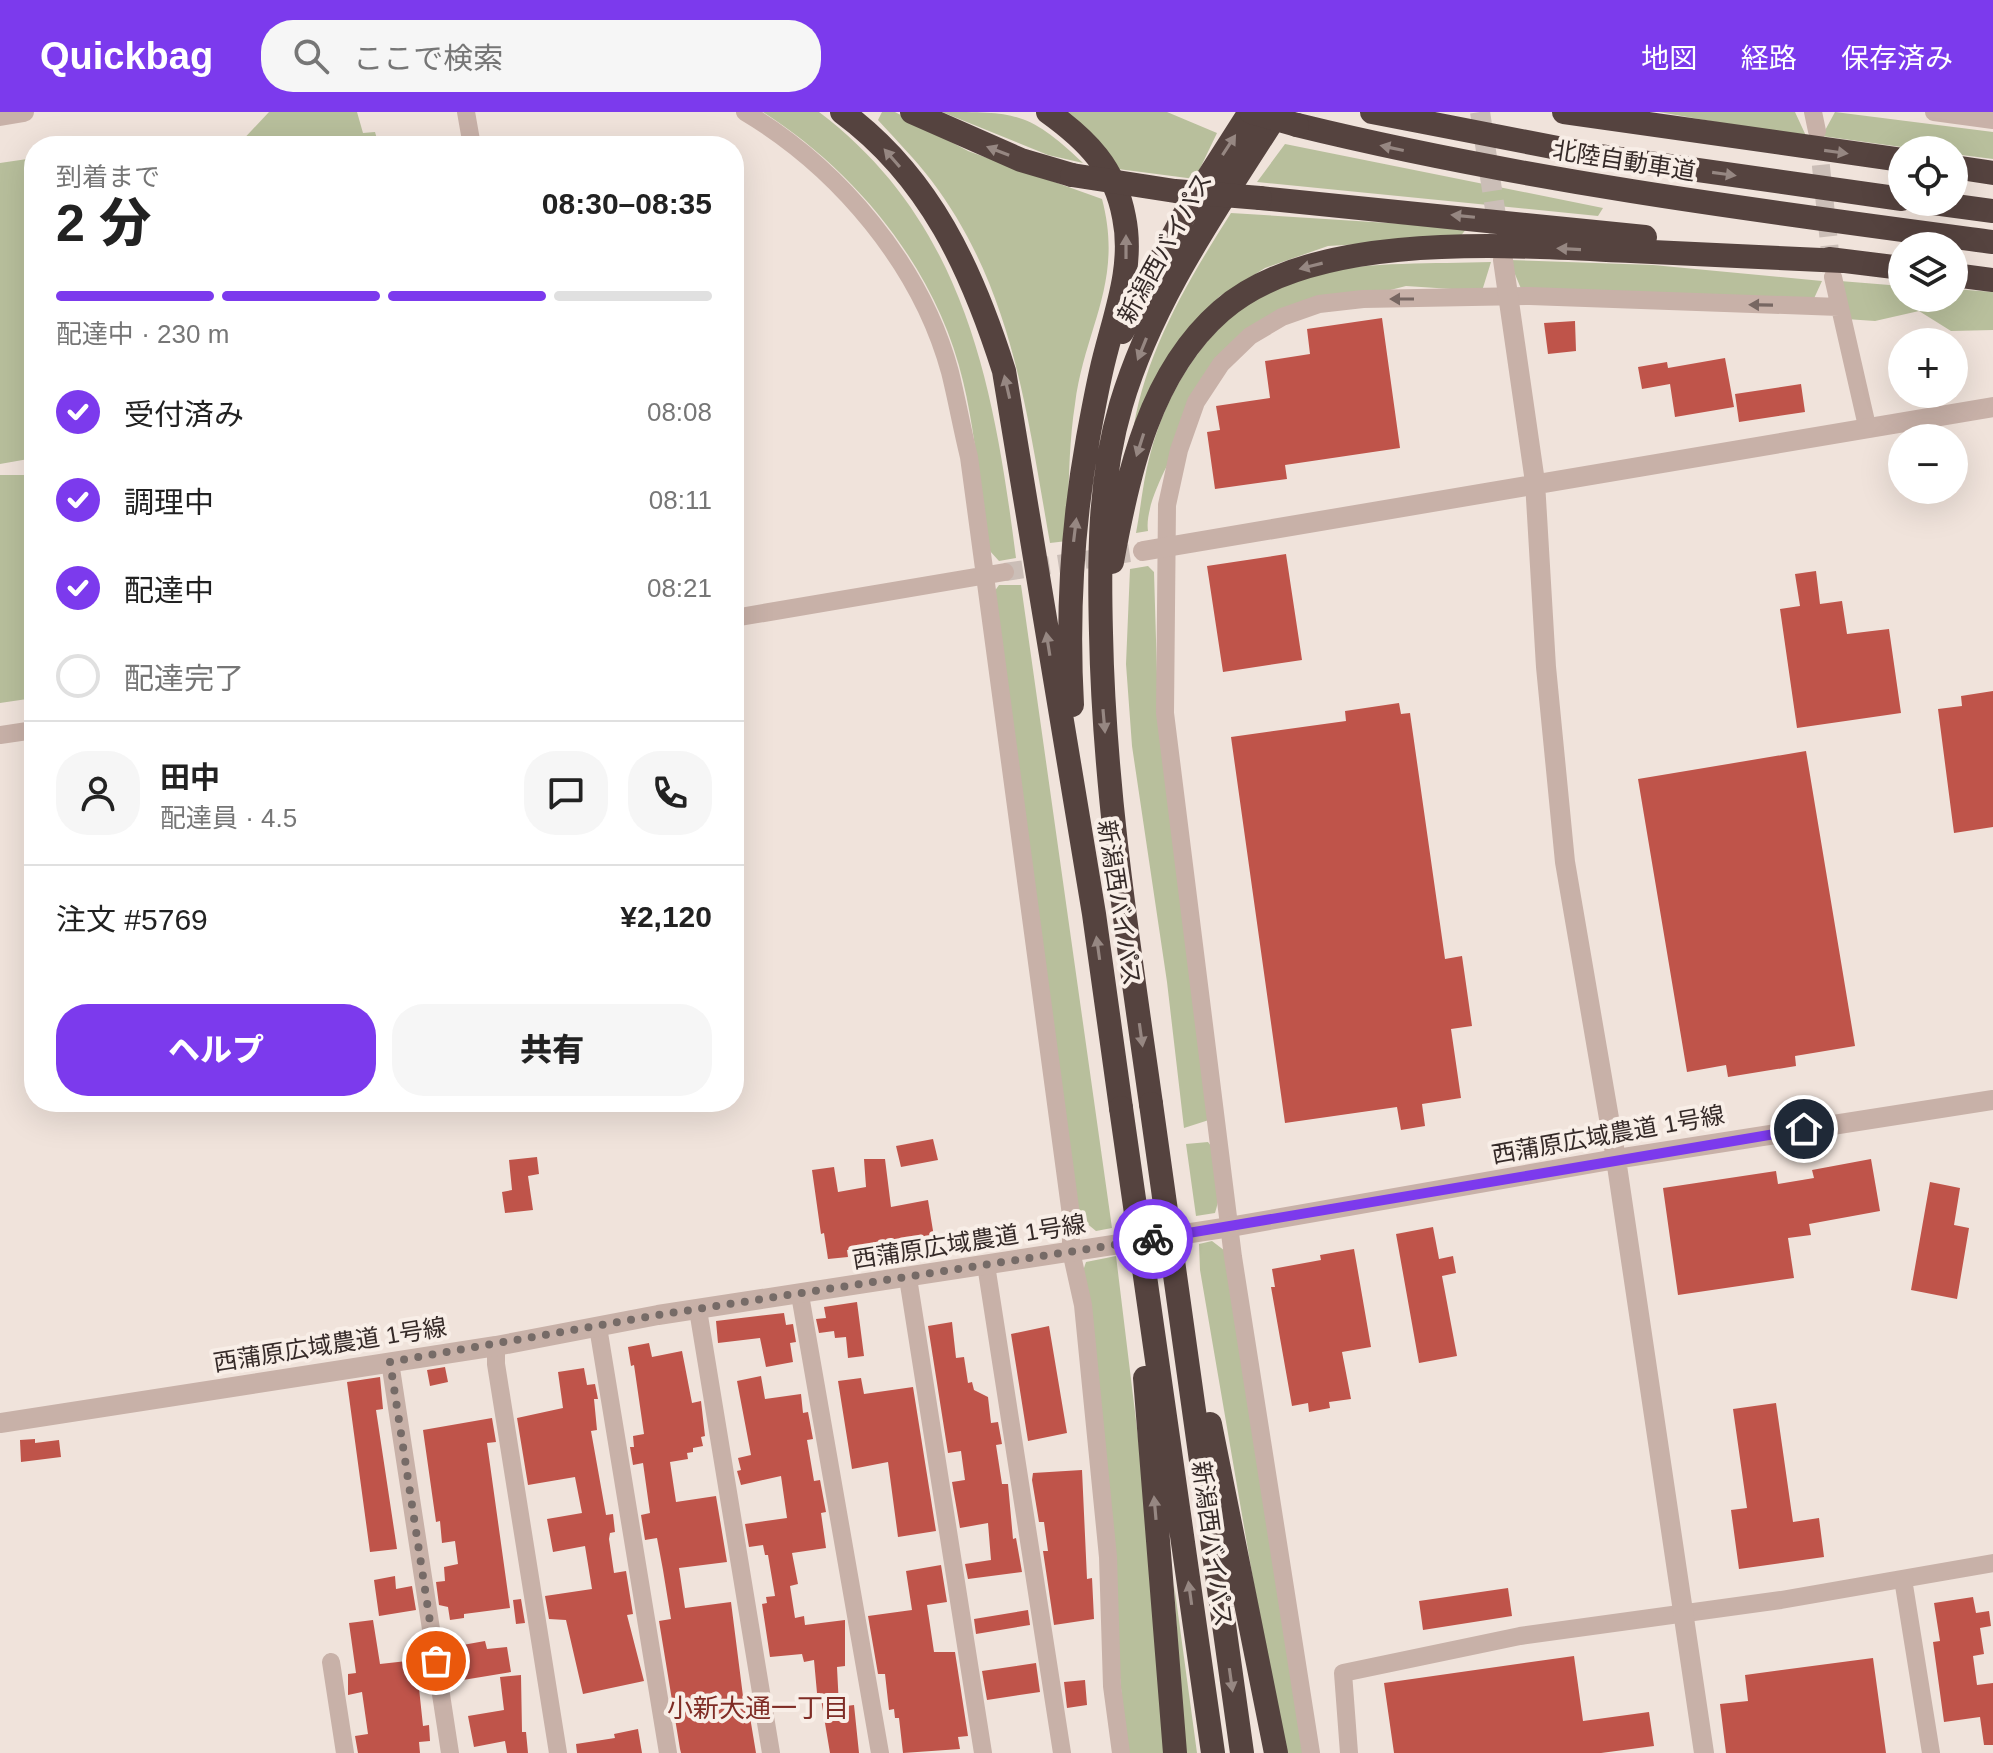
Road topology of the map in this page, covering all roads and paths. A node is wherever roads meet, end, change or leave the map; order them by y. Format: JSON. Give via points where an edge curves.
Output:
{"nodes":[{"id":1,"x":24,"y":112,"type":"edge"},
{"id":2,"x":466,"y":112,"type":"edge"},
{"id":3,"x":745,"y":112,"type":"edge"},
{"id":4,"x":842,"y":112,"type":"edge"},
{"id":5,"x":912,"y":112,"type":"edge"},
{"id":6,"x":1048,"y":112,"type":"edge"},
{"id":7,"x":1250,"y":112,"type":"edge"},
{"id":8,"x":1372,"y":112,"type":"edge"},
{"id":9,"x":1564,"y":112,"type":"edge"},
{"id":10,"x":1813,"y":112,"type":"edge"},
{"id":11,"x":1934,"y":112,"type":"edge"},
{"id":12,"x":1582,"y":114,"type":"edge"},
{"id":13,"x":0,"y":116,"type":"edge"},
{"id":14,"x":1288,"y":118,"type":"edge"},
{"id":15,"x":1993,"y":120,"type":"edge"},
{"id":16,"x":1817,"y":131,"type":"tunnel mouth"},
{"id":17,"x":470,"y":136,"type":"edge"},
{"id":18,"x":1888,"y":158,"type":"edge"},
{"id":19,"x":1968,"y":169,"type":"edge"},
{"id":20,"x":1993,"y":173,"type":"edge"},
{"id":21,"x":1888,"y":197,"type":"edge"},
{"id":22,"x":1968,"y":208,"type":"edge"},
{"id":23,"x":1993,"y":211,"type":"edge"},
{"id":24,"x":1993,"y":242,"type":"edge"},
{"id":25,"x":1503,"y":260,"type":"tunnel mouth"},
{"id":26,"x":1888,"y":268,"type":"edge"},
{"id":27,"x":1838,"y":269,"type":"junction"},
{"id":28,"x":1968,"y":277,"type":"edge"},
{"id":29,"x":1993,"y":280,"type":"edge"},
{"id":30,"x":1508,"y":298,"type":"junction"},
{"id":31,"x":1839,"y":307,"type":"junction"},
{"id":32,"x":1993,"y":407,"type":"edge"},
{"id":33,"x":1867,"y":426,"type":"junction"},
{"id":34,"x":1088,"y":441,"type":"junction"},
{"id":35,"x":1535,"y":482,"type":"junction"},
{"id":36,"x":1153,"y":550,"type":"junction"},
{"id":37,"x":1005,"y":572,"type":"tunnel mouth"},
{"id":38,"x":982,"y":575,"type":"junction"},
{"id":39,"x":744,"y":616,"type":"edge"},
{"id":40,"x":1101,"y":643,"type":"junction"},
{"id":41,"x":24,"y":731,"type":"edge"},
{"id":42,"x":0,"y":735,"type":"edge"},
{"id":43,"x":1094,"y":914,"type":"junction"},
{"id":44,"x":1993,"y":1100,"type":"edge"},
{"id":45,"x":1121,"y":1108,"type":"junction"},
{"id":46,"x":1616,"y":1159,"type":"junction"},
{"id":47,"x":1167,"y":1222,"type":"junction"},
{"id":48,"x":1230,"y":1227,"type":"junction"},
{"id":49,"x":1071,"y":1251,"type":"junction"},
{"id":50,"x":986,"y":1265,"type":"junction"},
{"id":51,"x":908,"y":1278,"type":"junction"},
{"id":52,"x":800,"y":1295,"type":"junction"},
{"id":53,"x":698,"y":1310,"type":"junction"},
{"id":54,"x":598,"y":1327,"type":"junction"},
{"id":55,"x":496,"y":1346,"type":"junction"},
{"id":56,"x":390,"y":1362,"type":"junction"},
{"id":57,"x":0,"y":1423,"type":"edge"},
{"id":58,"x":1993,"y":1563,"type":"edge"},
{"id":59,"x":1903,"y":1579,"type":"junction"},
{"id":60,"x":1683,"y":1613,"type":"junction"},
{"id":61,"x":331,"y":1662,"type":"dead end"},
{"id":62,"x":345,"y":1753,"type":"edge"},
{"id":63,"x":450,"y":1753,"type":"edge"},
{"id":64,"x":558,"y":1753,"type":"edge"},
{"id":65,"x":668,"y":1753,"type":"edge"},
{"id":66,"x":771,"y":1753,"type":"edge"},
{"id":67,"x":880,"y":1753,"type":"edge"},
{"id":68,"x":983,"y":1753,"type":"edge"},
{"id":69,"x":1062,"y":1753,"type":"edge"},
{"id":70,"x":1121,"y":1753,"type":"edge"},
{"id":71,"x":1175,"y":1753,"type":"edge"},
{"id":72,"x":1213,"y":1753,"type":"edge"},
{"id":73,"x":1242,"y":1753,"type":"edge"},
{"id":74,"x":1276,"y":1753,"type":"edge"},
{"id":75,"x":1311,"y":1753,"type":"edge"},
{"id":76,"x":1349,"y":1753,"type":"edge"},
{"id":77,"x":1704,"y":1753,"type":"edge"},
{"id":78,"x":1931,"y":1753,"type":"edge"}],
"edges":[{"from":1,"to":13,"type":"street"},
{"from":2,"to":17,"type":"street"},
{"from":3,"to":38,"type":"street","via":[[812,161],[858,207],[893,251],[923,305],[949,370],[965,442]]},
{"from":43,"to":4,"type":"highway","name":"新潟西バイパス","one_way":true,"via":[[1013,411],[999,358],[977,290],[935,213],[882,147]]},
{"from":27,"to":5,"type":"highway","one_way":true,"bridge":true,"via":[[1487,219],[1175,191],[1072,175],[975,142]]},
{"from":34,"to":6,"type":"highway","one_way":true,"via":[[1125,278],[1125,220],[1108,167]]},
{"from":7,"to":14,"type":"highway","name":"北陸自動車道","bridge":true},
{"from":34,"to":7,"type":"highway","one_way":true,"via":[[1115,349],[1133,309]]},
{"from":8,"to":21,"type":"highway","name":"北陸自動車道","one_way":true,"via":[[1599,156]]},
{"from":9,"to":12,"type":"highway"},
{"from":10,"to":16,"type":"street"},
{"from":11,"to":15,"type":"street"},
{"from":12,"to":18,"type":"highway","one_way":true},
{"from":24,"to":14,"type":"highway","name":"北陸自動車道","one_way":true,"via":[[1598,187],[1391,148]]},
{"from":14,"to":40,"type":"highway","name":"新潟西バイパス","one_way":true,"via":[[1159,307],[1122,404],[1101,512]]},
{"from":19,"to":20,"type":"highway"},
{"from":22,"to":23,"type":"highway"},
{"from":25,"to":30,"type":"street"},
{"from":26,"to":27,"type":"highway"},
{"from":27,"to":31,"type":"street"},
{"from":27,"to":40,"type":"highway","one_way":true,"via":[[1456,247],[1341,259],[1274,277],[1246,292],[1197,336],[1159,395],[1120,515]]},
{"from":28,"to":29,"type":"highway"},
{"from":31,"to":30,"type":"street","one_way":true},
{"from":30,"to":35,"type":"street"},
{"from":30,"to":36,"type":"street","one_way":true,"via":[[1319,304],[1250,336],[1221,364],[1196,402]]},
{"from":31,"to":33,"type":"street"},
{"from":32,"to":33,"type":"street"},
{"from":33,"to":35,"type":"street"},
{"from":43,"to":34,"type":"highway","one_way":true,"via":[[1070,655],[1073,545]]},
{"from":35,"to":36,"type":"street"},
{"from":35,"to":46,"type":"street","via":[[1565,862]]},
{"from":36,"to":48,"type":"street","via":[[1165,713]]},
{"from":37,"to":38,"type":"street"},
{"from":38,"to":39,"type":"street"},
{"from":38,"to":49,"type":"street","via":[[1071,1215]]},
{"from":40,"to":47,"type":"highway","name":"新潟西バイパス","one_way":true,"bridge":true,"via":[[1112,801]]},
{"from":41,"to":42,"type":"street"},
{"from":45,"to":43,"type":"highway","name":"新潟西バイパス","one_way":true},
{"from":44,"to":46,"type":"street","name":"西蒲原広域農道 1号線"},
{"from":71,"to":45,"type":"highway","one_way":true,"bridge":true},
{"from":72,"to":45,"type":"highway","name":"新潟西バイパス","one_way":true,"bridge":true},
{"from":46,"to":48,"type":"street","name":"西蒲原広域農道 1号線"},
{"from":46,"to":60,"type":"street"},
{"from":47,"to":73,"type":"highway","name":"新潟西バイパス","one_way":true,"bridge":true},
{"from":47,"to":74,"type":"highway","bridge":true},
{"from":48,"to":49,"type":"street","name":"西蒲原広域農道 1号線"},
{"from":48,"to":75,"type":"street"},
{"from":49,"to":50,"type":"street","name":"西蒲原広域農道 1号線"},
{"from":49,"to":70,"type":"street","via":[[1083,1305]]},
{"from":50,"to":51,"type":"street","name":"西蒲原広域農道 1号線"},
{"from":50,"to":69,"type":"street"},
{"from":51,"to":52,"type":"street","name":"西蒲原広域農道 1号線"},
{"from":51,"to":68,"type":"street"},
{"from":52,"to":53,"type":"street","name":"西蒲原広域農道 1号線"},
{"from":52,"to":67,"type":"street"},
{"from":53,"to":54,"type":"street","name":"西蒲原広域農道 1号線"},
{"from":53,"to":66,"type":"street"},
{"from":54,"to":55,"type":"street","name":"西蒲原広域農道 1号線"},
{"from":54,"to":65,"type":"street"},
{"from":55,"to":56,"type":"street","name":"西蒲原広域農道 1号線"},
{"from":55,"to":64,"type":"street"},
{"from":56,"to":57,"type":"street","name":"西蒲原広域農道 1号線"},
{"from":56,"to":63,"type":"street"},
{"from":58,"to":59,"type":"street"},
{"from":59,"to":60,"type":"street"},
{"from":59,"to":78,"type":"street"},
{"from":60,"to":76,"type":"street","via":[[1520,1636],[1343,1673]]},
{"from":60,"to":77,"type":"street"},
{"from":61,"to":62,"type":"street"}]}
